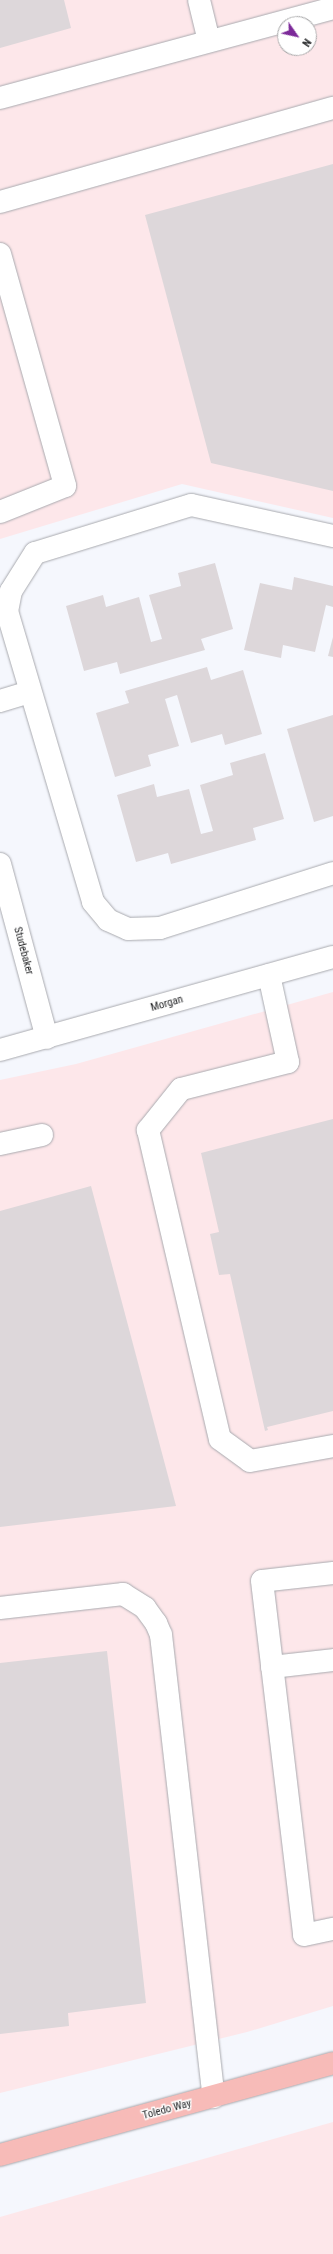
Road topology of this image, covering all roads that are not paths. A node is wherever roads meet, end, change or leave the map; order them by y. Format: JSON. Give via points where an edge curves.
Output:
{"nodes":[{"id":1,"x":198,"y":0,"type":"edge"},
{"id":2,"x":333,"y":8,"type":"edge"},
{"id":3,"x":209,"y":41,"type":"junction"},
{"id":4,"x":0,"y":98,"type":"edge"},
{"id":5,"x":333,"y":108,"type":"edge"},
{"id":6,"x":0,"y":202,"type":"edge"},
{"id":7,"x":0,"y":254,"type":"edge"},
{"id":8,"x":0,"y":512,"type":"edge"},
{"id":9,"x":333,"y":536,"type":"edge"},
{"id":10,"x":30,"y":692,"type":"junction"},
{"id":11,"x":0,"y":701,"type":"edge"},
{"id":12,"x":0,"y":864,"type":"edge"},
{"id":13,"x":333,"y":873,"type":"edge"},
{"id":14,"x":333,"y":957,"type":"edge"},
{"id":15,"x":269,"y":975,"type":"junction"},
{"id":16,"x":47,"y":1038,"type":"junction"},
{"id":17,"x":0,"y":1050,"type":"edge"},
{"id":18,"x":42,"y":1135,"type":"dead end"},
{"id":19,"x":0,"y":1144,"type":"edge"},
{"id":20,"x":333,"y":1446,"type":"edge"},
{"id":21,"x":333,"y":1573,"type":"edge"},
{"id":22,"x":0,"y":1608,"type":"edge"},
{"id":23,"x":333,"y":1660,"type":"edge"},
{"id":24,"x":272,"y":1667,"type":"junction"},
{"id":25,"x":333,"y":1929,"type":"edge"},
{"id":26,"x":333,"y":2063,"type":"edge"},
{"id":27,"x":214,"y":2097,"type":"junction"},
{"id":28,"x":0,"y":2155,"type":"edge"}],
"edges":[{"from":1,"to":3,"type":"street"},
{"from":2,"to":3,"type":"street"},
{"from":3,"to":4,"type":"street"},
{"from":5,"to":6,"type":"street"},
{"from":7,"to":8,"type":"street","via":[[65,486]]},
{"from":9,"to":10,"type":"street","via":[[191,505],[35,553],[11,591],[7,611]]},
{"from":10,"to":11,"type":"street"},
{"from":10,"to":13,"type":"street","via":[[93,902],[108,920],[128,929],[160,928]]},
{"from":12,"to":16,"type":"street","name":"Studebaker"},
{"from":14,"to":15,"type":"street","name":"Morgan"},
{"from":15,"to":16,"type":"street","name":"Morgan"},
{"from":15,"to":20,"type":"street","via":[[288,1062],[181,1089],[148,1130],[220,1439],[250,1461]]},
{"from":16,"to":17,"type":"street","name":"Morgan"},
{"from":18,"to":19,"type":"street"},
{"from":21,"to":24,"type":"street","via":[[262,1581]]},
{"from":22,"to":27,"type":"street","via":[[123,1594],[145,1608],[156,1623],[161,1635]]},
{"from":23,"to":24,"type":"street"},
{"from":24,"to":25,"type":"street","via":[[304,1935]]},
{"from":26,"to":27,"type":"main road","name":"Toledo Way"},
{"from":27,"to":28,"type":"main road","name":"Toledo Way"}]}
